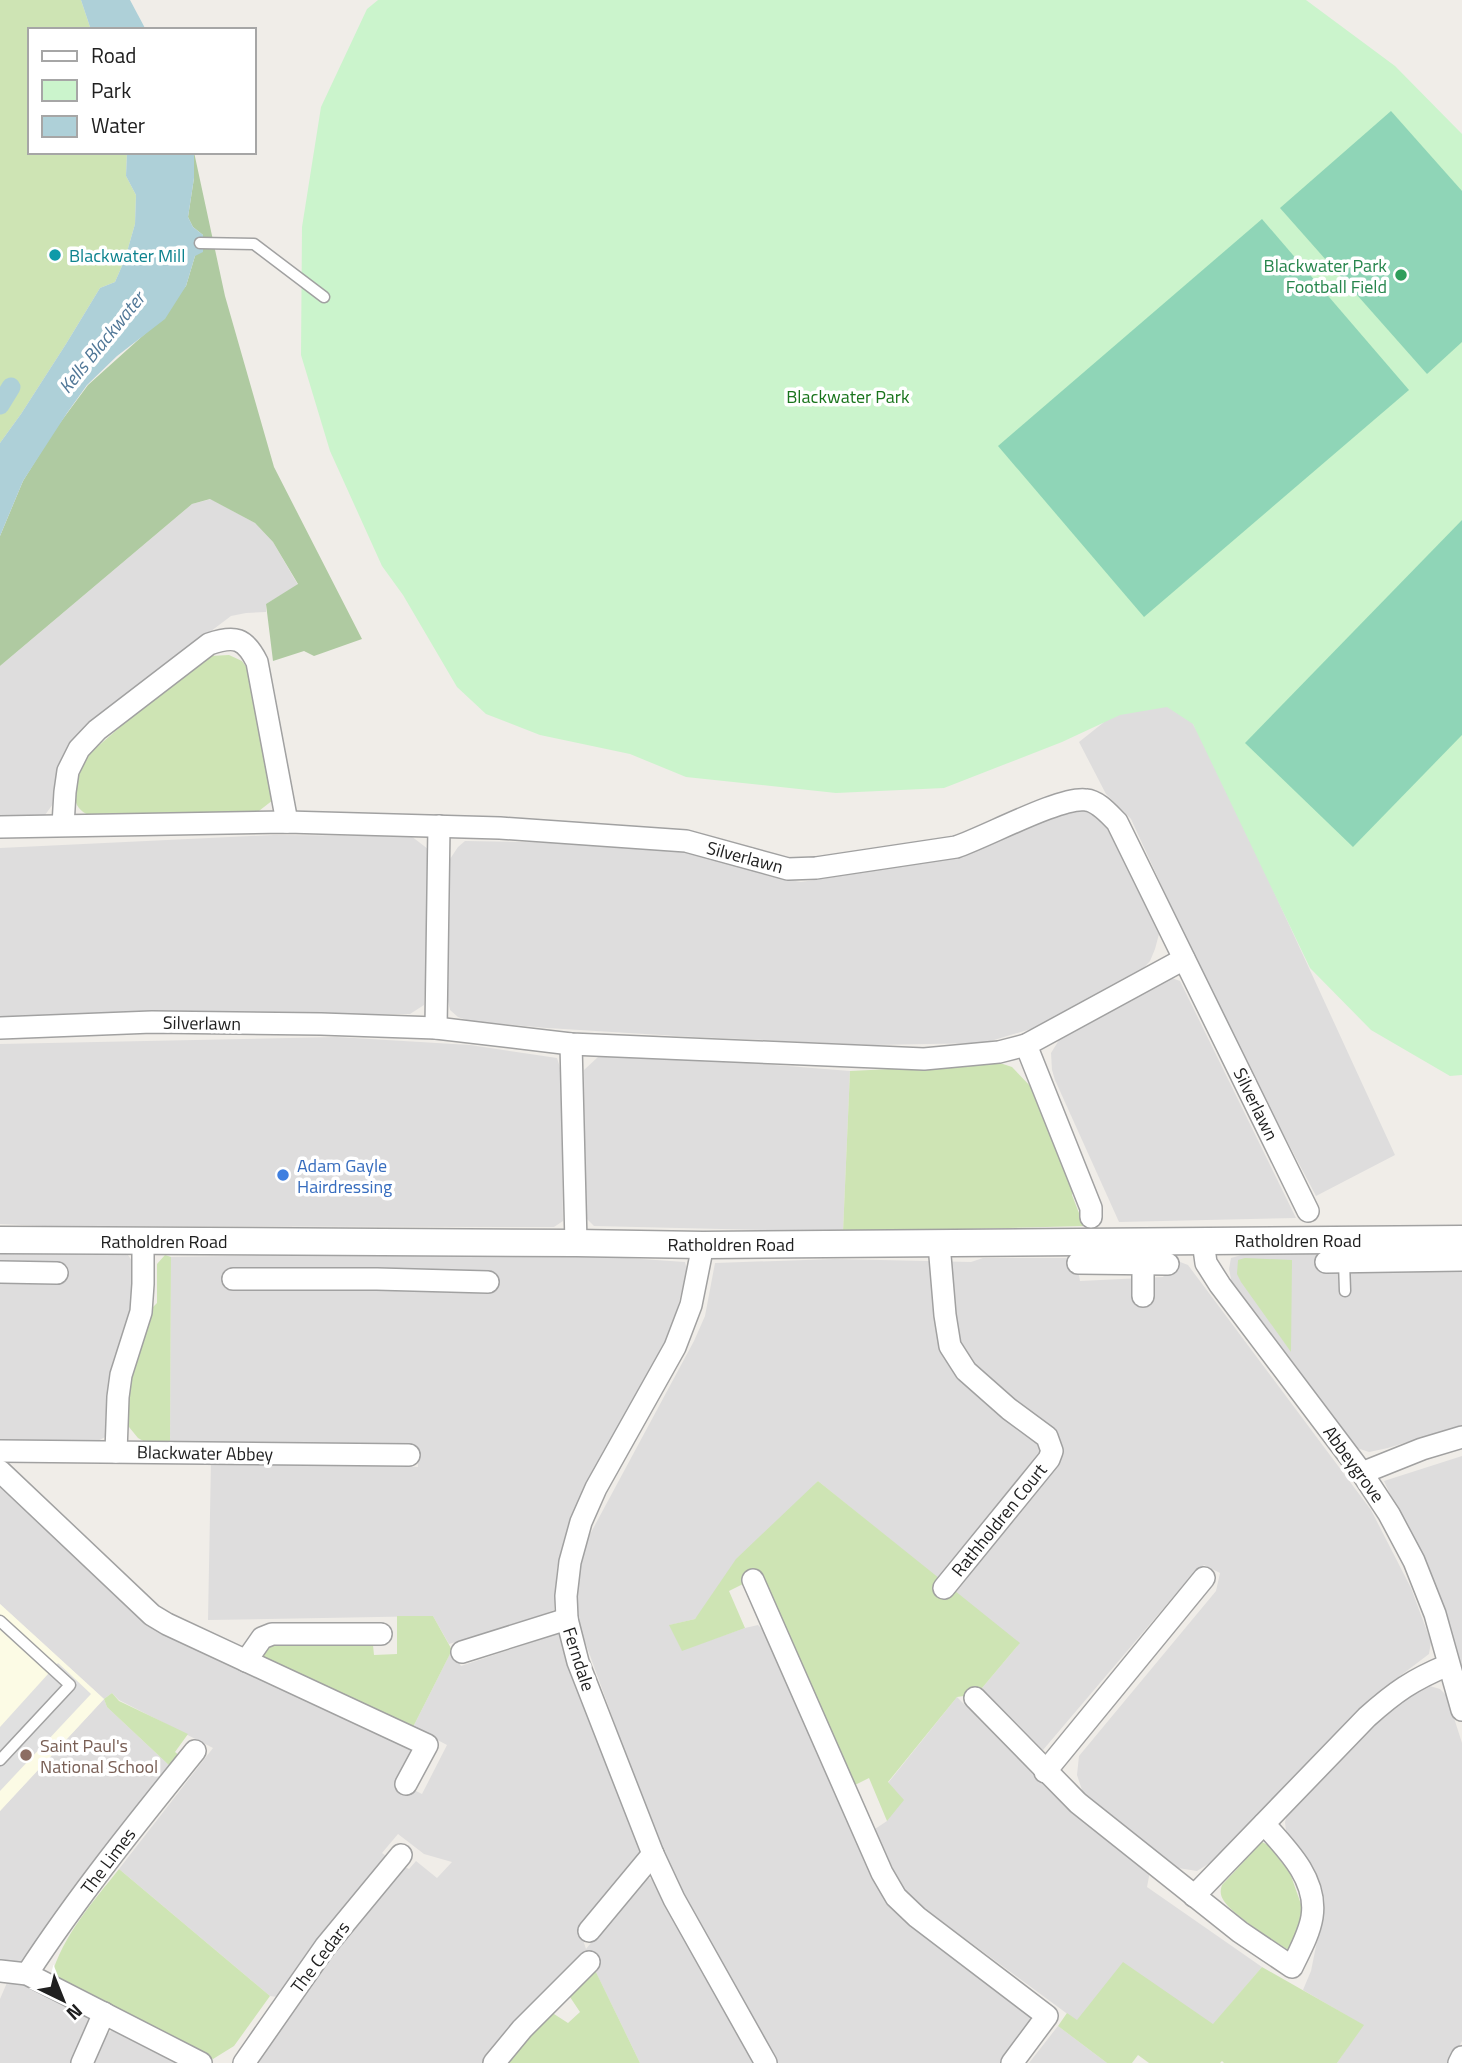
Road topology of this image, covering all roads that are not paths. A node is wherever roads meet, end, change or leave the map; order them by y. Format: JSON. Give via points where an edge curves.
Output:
{"nodes":[{"id":1,"x":200,"y":243,"type":"dead end"},
{"id":2,"x":324,"y":297,"type":"dead end"},
{"id":3,"x":288,"y":822,"type":"junction"},
{"id":4,"x":64,"y":825,"type":"junction"},
{"id":5,"x":439,"y":826,"type":"junction"},
{"id":6,"x":0,"y":827,"type":"edge"},
{"id":7,"x":1184,"y":959,"type":"junction"},
{"id":8,"x":0,"y":1028,"type":"edge"},
{"id":9,"x":436,"y":1028,"type":"junction"},
{"id":10,"x":571,"y":1044,"type":"junction"},
{"id":11,"x":1026,"y":1045,"type":"junction"},
{"id":12,"x":1308,"y":1211,"type":"dead end"},
{"id":13,"x":1091,"y":1217,"type":"dead end"},
{"id":14,"x":1462,"y":1239,"type":"edge"},
{"id":15,"x":0,"y":1240,"type":"edge"},
{"id":16,"x":143,"y":1241,"type":"junction"},
{"id":17,"x":1203,"y":1241,"type":"junction"},
{"id":18,"x":355,"y":1242,"type":"junction"},
{"id":19,"x":576,"y":1243,"type":"junction"},
{"id":20,"x":939,"y":1244,"type":"junction"},
{"id":21,"x":704,"y":1245,"type":"junction"},
{"id":22,"x":1110,"y":1252,"type":"junction"},
{"id":23,"x":1462,"y":1261,"type":"edge"},
{"id":24,"x":1335,"y":1262,"type":"joint"},
{"id":25,"x":1078,"y":1263,"type":"dead end"},
{"id":26,"x":1143,"y":1264,"type":"junction"},
{"id":27,"x":1168,"y":1264,"type":"dead end"},
{"id":28,"x":0,"y":1272,"type":"edge"},
{"id":29,"x":57,"y":1273,"type":"dead end"},
{"id":30,"x":233,"y":1279,"type":"dead end"},
{"id":31,"x":351,"y":1279,"type":"junction"},
{"id":32,"x":488,"y":1282,"type":"dead end"},
{"id":33,"x":1345,"y":1290,"type":"dead end"},
{"id":34,"x":1143,"y":1296,"type":"dead end"},
{"id":35,"x":1462,"y":1437,"type":"edge"},
{"id":36,"x":0,"y":1451,"type":"edge"},
{"id":37,"x":116,"y":1452,"type":"junction"},
{"id":38,"x":409,"y":1455,"type":"dead end"},
{"id":39,"x":0,"y":1471,"type":"edge"},
{"id":40,"x":1362,"y":1472,"type":"junction"},
{"id":41,"x":1204,"y":1578,"type":"dead end"},
{"id":42,"x":753,"y":1580,"type":"dead end"},
{"id":43,"x":944,"y":1588,"type":"dead end"},
{"id":44,"x":567,"y":1619,"type":"junction"},
{"id":45,"x":0,"y":1620,"type":"edge"},
{"id":46,"x":381,"y":1634,"type":"dead end"},
{"id":47,"x":463,"y":1652,"type":"dead end"},
{"id":48,"x":246,"y":1661,"type":"junction"},
{"id":49,"x":1448,"y":1665,"type":"junction"},
{"id":50,"x":975,"y":1698,"type":"dead end"},
{"id":51,"x":1462,"y":1710,"type":"edge"},
{"id":52,"x":195,"y":1751,"type":"dead end"},
{"id":53,"x":0,"y":1760,"type":"edge"},
{"id":54,"x":1045,"y":1772,"type":"junction"},
{"id":55,"x":406,"y":1784,"type":"dead end"},
{"id":56,"x":1264,"y":1824,"type":"junction"},
{"id":57,"x":401,"y":1854,"type":"dead end"},
{"id":58,"x":653,"y":1854,"type":"junction"},
{"id":59,"x":1194,"y":1896,"type":"junction"},
{"id":60,"x":589,"y":1931,"type":"dead end"},
{"id":61,"x":589,"y":1962,"type":"dead end"},
{"id":62,"x":0,"y":1971,"type":"edge"},
{"id":63,"x":27,"y":1974,"type":"junction"},
{"id":64,"x":104,"y":2013,"type":"junction"},
{"id":65,"x":1462,"y":2057,"type":"edge"},
{"id":66,"x":82,"y":2063,"type":"edge"},
{"id":67,"x":201,"y":2063,"type":"edge"},
{"id":68,"x":244,"y":2063,"type":"edge"},
{"id":69,"x":494,"y":2063,"type":"edge"},
{"id":70,"x":766,"y":2063,"type":"edge"},
{"id":71,"x":1012,"y":2063,"type":"edge"},
{"id":72,"x":1459,"y":2063,"type":"edge"}],
"edges":[{"from":1,"to":2,"type":"lane","via":[[254,244]]},
{"from":3,"to":4,"type":"street","name":"Silverlawn"},
{"from":3,"to":4,"type":"street","via":[[257,662],[239,640],[223,639],[209,644],[79,749],[68,771]]},
{"from":3,"to":5,"type":"street","name":"Silverlawn"},
{"from":4,"to":6,"type":"street","name":"Silverlawn"},
{"from":5,"to":7,"type":"street","name":"Silverlawn","via":[[686,841],[788,869],[816,868],[956,847],[1068,801],[1087,800],[1117,822]]},
{"from":5,"to":9,"type":"street"},
{"from":7,"to":11,"type":"street","name":"Silverlawn"},
{"from":7,"to":12,"type":"street","name":"Silverlawn"},
{"from":8,"to":9,"type":"street","name":"Silverlawn","via":[[152,1022]]},
{"from":9,"to":10,"type":"street","name":"Silverlawn"},
{"from":10,"to":11,"type":"street","name":"Silverlawn","via":[[924,1059]]},
{"from":10,"to":19,"type":"street"},
{"from":11,"to":13,"type":"street"},
{"from":14,"to":17,"type":"street","name":"Ratholdren Road"},
{"from":15,"to":16,"type":"street","name":"Ratholdren Road"},
{"from":16,"to":18,"type":"street","name":"Ratholdren Road"},
{"from":16,"to":37,"type":"street","via":[[141,1312],[121,1375]]},
{"from":17,"to":22,"type":"street","name":"Ratholdren Road"},
{"from":17,"to":40,"type":"street","name":"Abbeygrove","via":[[1206,1263],[1220,1285]]},
{"from":18,"to":19,"type":"street","name":"Ratholdren Road"},
{"from":18,"to":31,"type":"street"},
{"from":19,"to":21,"type":"street","name":"Ratholdren Road"},
{"from":20,"to":21,"type":"street","name":"Ratholdren Road"},
{"from":20,"to":22,"type":"street","name":"Ratholdren Road"},
{"from":20,"to":43,"type":"street","name":"Rathholdren Court","via":[[950,1346],[966,1371],[1047,1437],[1052,1451]]},
{"from":21,"to":44,"type":"street","name":"Ferndale","via":[[691,1305],[675,1347],[581,1522],[570,1562]]},
{"from":22,"to":25,"type":"street"},
{"from":22,"to":26,"type":"street"},
{"from":23,"to":24,"type":"street","name":"Ratholdren Road"},
{"from":24,"to":33,"type":"lane"},
{"from":26,"to":27,"type":"street"},
{"from":26,"to":34,"type":"street"},
{"from":28,"to":29,"type":"street"},
{"from":30,"to":31,"type":"street"},
{"from":31,"to":32,"type":"street"},
{"from":35,"to":40,"type":"street"},
{"from":36,"to":37,"type":"street","name":"Blackwater Abbey"},
{"from":37,"to":38,"type":"street","name":"Blackwater Abbey"},
{"from":39,"to":48,"type":"street","via":[[152,1615]]},
{"from":40,"to":49,"type":"street","name":"Abbeygrove","via":[[1414,1561]]},
{"from":41,"to":54,"type":"street"},
{"from":42,"to":71,"type":"street","via":[[896,1897],[1046,2016]]},
{"from":44,"to":47,"type":"street"},
{"from":44,"to":58,"type":"street","name":"Ferndale","via":[[578,1662]]},
{"from":45,"to":53,"type":"lane","via":[[70,1685]]},
{"from":46,"to":48,"type":"street","via":[[272,1634],[261,1639]]},
{"from":48,"to":55,"type":"street","via":[[426,1745]]},
{"from":49,"to":51,"type":"street","name":"Abbeygrove"},
{"from":49,"to":56,"type":"street","via":[[1395,1692]]},
{"from":50,"to":54,"type":"street"},
{"from":52,"to":63,"type":"street","name":"The Limes","via":[[106,1862]]},
{"from":54,"to":59,"type":"street"},
{"from":56,"to":59,"type":"street"},
{"from":56,"to":59,"type":"street","via":[[1298,1864],[1310,1896],[1312,1918],[1292,1968]]},
{"from":57,"to":68,"type":"street","name":"The Cedars","via":[[325,1947]]},
{"from":58,"to":60,"type":"street"},
{"from":58,"to":70,"type":"street","name":"Ferndale"},
{"from":61,"to":69,"type":"street","via":[[522,2028]]},
{"from":62,"to":63,"type":"street"},
{"from":63,"to":64,"type":"street"},
{"from":64,"to":66,"type":"street"},
{"from":64,"to":67,"type":"street"},
{"from":65,"to":72,"type":"street"}]}
